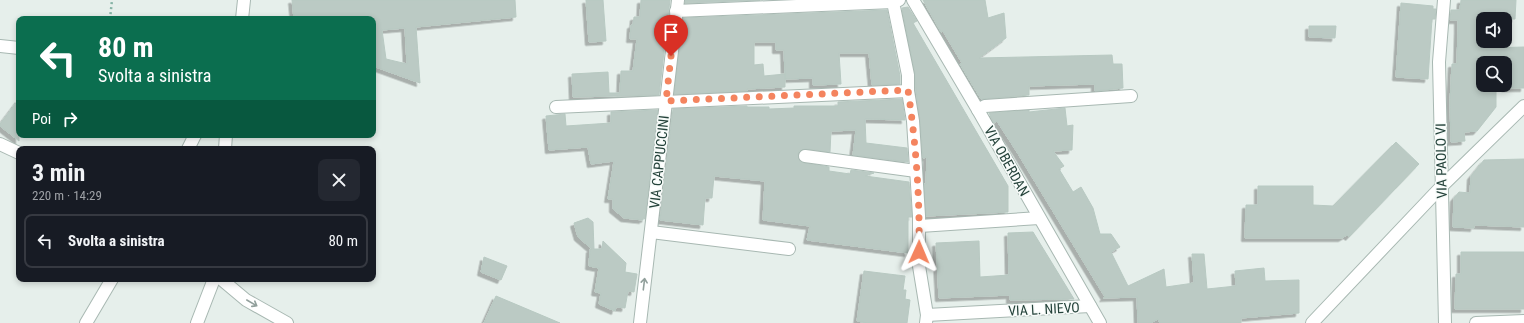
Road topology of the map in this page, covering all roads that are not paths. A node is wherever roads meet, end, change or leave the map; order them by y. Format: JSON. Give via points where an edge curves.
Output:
{"nodes":[{"id":1,"x":244,"y":0,"type":"edge"},
{"id":2,"x":913,"y":0,"type":"edge"},
{"id":3,"x":1444,"y":0,"type":"edge"},
{"id":4,"x":896,"y":1,"type":"edge"},
{"id":5,"x":677,"y":6,"type":"edge"},
{"id":6,"x":242,"y":16,"type":"edge"},
{"id":7,"x":0,"y":46,"type":"edge"},
{"id":8,"x":16,"y":48,"type":"edge"},
{"id":9,"x":908,"y":90,"type":"junction"},
{"id":10,"x":1131,"y":96,"type":"dead end"},
{"id":11,"x":666,"y":101,"type":"junction"},
{"id":12,"x":1524,"y":106,"type":"edge"},
{"id":13,"x":556,"y":107,"type":"dead end"},
{"id":14,"x":978,"y":110,"type":"junction"},
{"id":15,"x":0,"y":144,"type":"edge"},
{"id":16,"x":16,"y":152,"type":"edge"},
{"id":17,"x":806,"y":156,"type":"dead end"},
{"id":18,"x":916,"y":171,"type":"junction"},
{"id":19,"x":1441,"y":187,"type":"junction"},
{"id":20,"x":1039,"y":218,"type":"junction"},
{"id":21,"x":920,"y":226,"type":"junction"},
{"id":22,"x":651,"y":232,"type":"junction"},
{"id":23,"x":789,"y":249,"type":"dead end"},
{"id":24,"x":110,"y":282,"type":"edge"},
{"id":25,"x":213,"y":282,"type":"edge"},
{"id":26,"x":225,"y":282,"type":"edge"},
{"id":27,"x":1090,"y":306,"type":"junction"},
{"id":28,"x":926,"y":319,"type":"edge"},
{"id":29,"x":1524,"y":321,"type":"edge"},
{"id":30,"x":86,"y":323,"type":"edge"},
{"id":31,"x":197,"y":323,"type":"edge"},
{"id":32,"x":287,"y":323,"type":"edge"},
{"id":33,"x":640,"y":323,"type":"edge"},
{"id":34,"x":1100,"y":323,"type":"edge"},
{"id":35,"x":1312,"y":323,"type":"edge"},
{"id":36,"x":1445,"y":323,"type":"edge"},
{"id":37,"x":1476,"y":323,"type":"edge"}],
"edges":[{"from":1,"to":6,"type":"street"},
{"from":2,"to":14,"type":"street","name":"VIA OBERDAN"},
{"from":3,"to":19,"type":"street","name":"VIA PAOLO VI","via":[[1439,62]]},
{"from":4,"to":5,"type":"street"},
{"from":4,"to":9,"type":"street","via":[[908,75]]},
{"from":5,"to":11,"type":"street","name":"VIA CAPPUCCINI"},
{"from":7,"to":8,"type":"street"},
{"from":9,"to":11,"type":"street"},
{"from":9,"to":18,"type":"street"},
{"from":10,"to":14,"type":"street","via":[[985,106]]},
{"from":11,"to":13,"type":"street"},
{"from":11,"to":22,"type":"street","name":"VIA CAPPUCCINI"},
{"from":12,"to":19,"type":"street"},
{"from":14,"to":20,"type":"street","name":"VIA OBERDAN"},
{"from":15,"to":16,"type":"street"},
{"from":17,"to":18,"type":"street"},
{"from":18,"to":21,"type":"street"},
{"from":19,"to":35,"type":"street"},
{"from":19,"to":36,"type":"street","name":"VIA PAOLO VI"},
{"from":20,"to":21,"type":"street"},
{"from":20,"to":27,"type":"street","name":"VIA OBERDAN"},
{"from":21,"to":28,"type":"street","via":[[919,266]]},
{"from":22,"to":23,"type":"street"},
{"from":33,"to":22,"type":"street","name":"VIA CAPPUCCINI","one_way":true},
{"from":24,"to":30,"type":"street"},
{"from":25,"to":31,"type":"street"},
{"from":26,"to":32,"type":"street","one_way":true,"via":[[246,300]]},
{"from":27,"to":28,"type":"street","name":"VIA L. NIEVO"},
{"from":27,"to":34,"type":"street","name":"VIA OBERDAN"},
{"from":29,"to":37,"type":"street"}]}
